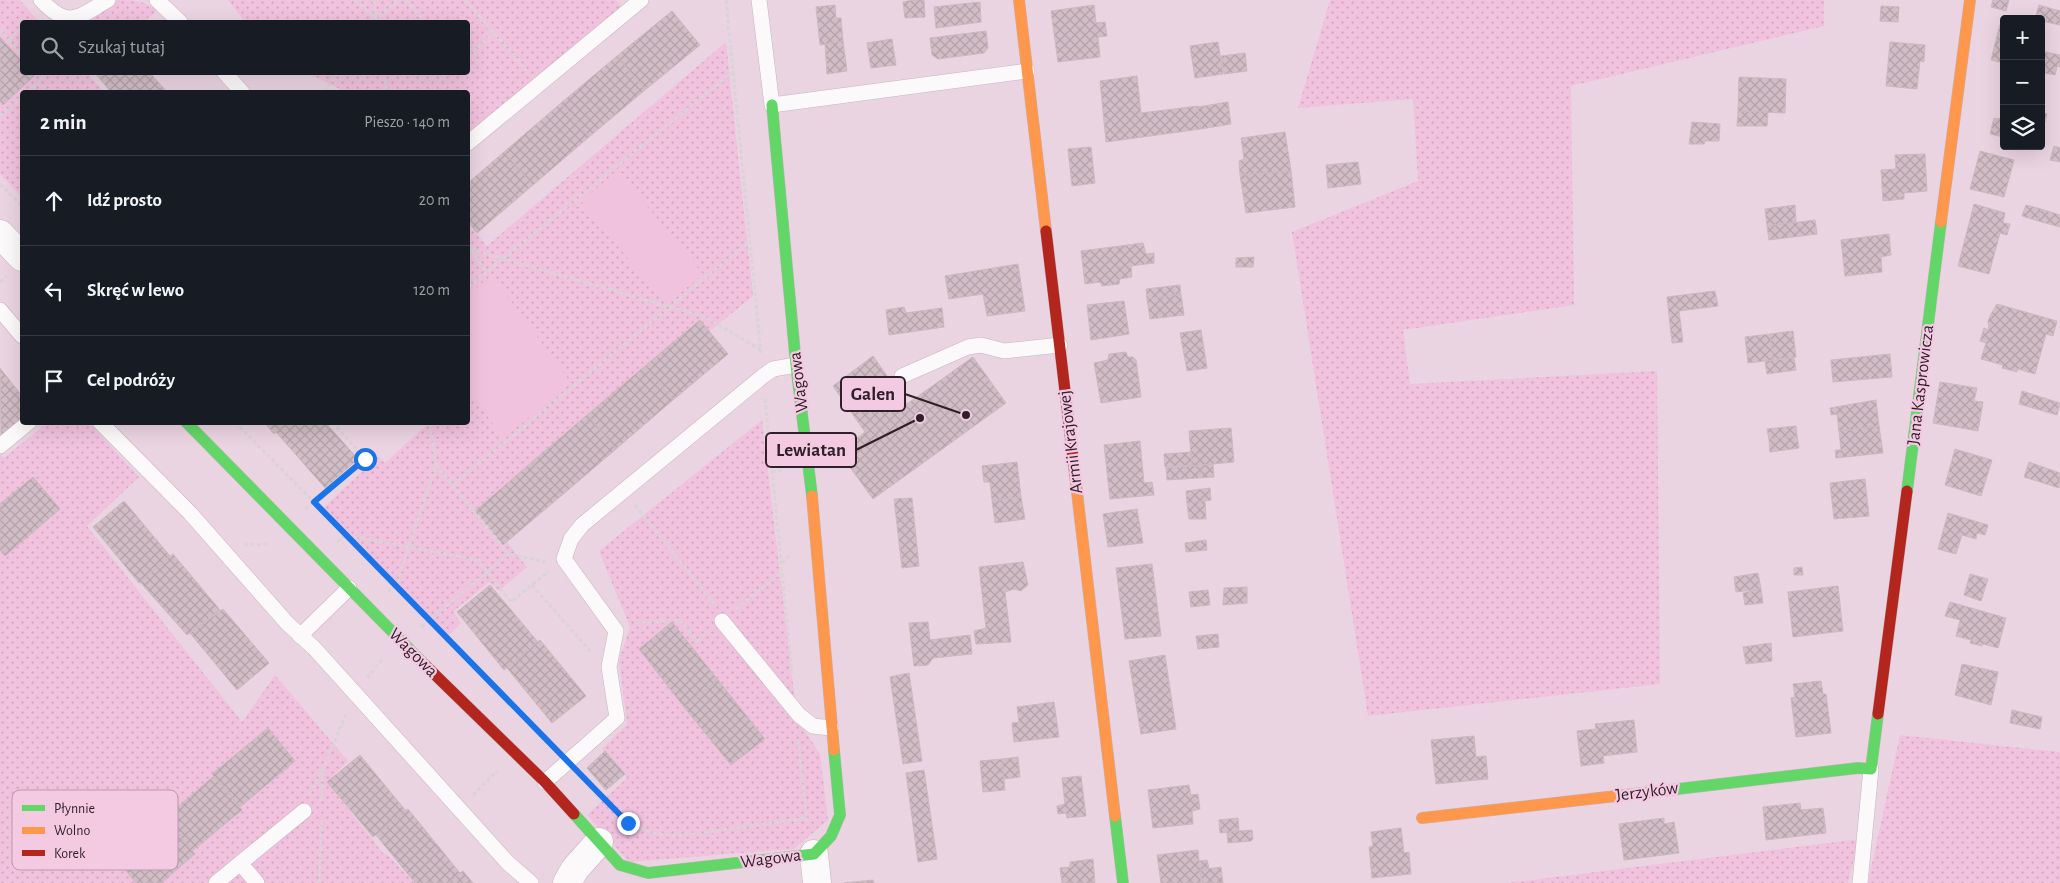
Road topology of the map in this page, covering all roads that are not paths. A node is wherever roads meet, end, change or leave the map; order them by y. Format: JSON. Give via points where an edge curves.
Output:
{"nodes":[{"id":1,"x":41,"y":0,"type":"edge"},
{"id":2,"x":108,"y":0,"type":"edge"},
{"id":3,"x":157,"y":0,"type":"edge"},
{"id":4,"x":641,"y":0,"type":"edge"},
{"id":5,"x":759,"y":0,"type":"edge"},
{"id":6,"x":1019,"y":0,"type":"edge"},
{"id":7,"x":1970,"y":0,"type":"edge"},
{"id":8,"x":178,"y":20,"type":"edge"},
{"id":9,"x":1028,"y":70,"type":"junction"},
{"id":10,"x":227,"y":75,"type":"edge"},
{"id":11,"x":240,"y":90,"type":"edge"},
{"id":12,"x":772,"y":105,"type":"junction"},
{"id":13,"x":470,"y":141,"type":"edge"},
{"id":14,"x":0,"y":234,"type":"edge"},
{"id":15,"x":20,"y":255,"type":"edge"},
{"id":16,"x":0,"y":310,"type":"edge"},
{"id":17,"x":20,"y":334,"type":"edge"},
{"id":18,"x":1060,"y":345,"type":"junction"},
{"id":19,"x":796,"y":365,"type":"junction"},
{"id":20,"x":902,"y":376,"type":"dead end"},
{"id":21,"x":25,"y":425,"type":"edge"},
{"id":22,"x":103,"y":425,"type":"edge"},
{"id":23,"x":189,"y":425,"type":"edge"},
{"id":24,"x":0,"y":446,"type":"edge"},
{"id":25,"x":349,"y":588,"type":"junction"},
{"id":26,"x":724,"y":619,"type":"road end"},
{"id":27,"x":300,"y":636,"type":"junction"},
{"id":28,"x":831,"y":728,"type":"junction"},
{"id":29,"x":1871,"y":769,"type":"junction"},
{"id":30,"x":545,"y":782,"type":"junction"},
{"id":31,"x":304,"y":811,"type":"road end"},
{"id":32,"x":1422,"y":818,"type":"dead end"},
{"id":33,"x":599,"y":842,"type":"junction"},
{"id":34,"x":812,"y":854,"type":"junction"},
{"id":35,"x":241,"y":864,"type":"junction"},
{"id":36,"x":568,"y":880,"type":"edge"},
{"id":37,"x":216,"y":883,"type":"edge"},
{"id":38,"x":257,"y":883,"type":"edge"},
{"id":39,"x":531,"y":883,"type":"edge"},
{"id":40,"x":818,"y":883,"type":"edge"},
{"id":41,"x":1123,"y":883,"type":"edge"},
{"id":42,"x":1860,"y":883,"type":"edge"}],
"edges":[{"from":1,"to":2,"type":"lane","via":[[67,20]]},
{"from":3,"to":8,"type":"lane"},
{"from":4,"to":13,"type":"lane"},
{"from":5,"to":12,"type":"lane"},
{"from":6,"to":9,"type":"street","name":"Armii Krajowej"},
{"from":7,"to":29,"type":"street","name":"Jana Kasprowicza"},
{"from":9,"to":12,"type":"lane"},
{"from":9,"to":18,"type":"street","name":"Armii Krajowej"},
{"from":10,"to":11,"type":"lane"},
{"from":12,"to":19,"type":"street","name":"Wagowa"},
{"from":14,"to":15,"type":"street"},
{"from":16,"to":17,"type":"lane"},
{"from":18,"to":20,"type":"lane","via":[[1004,351],[981,345],[968,347]]},
{"from":18,"to":41,"type":"street","name":"Armii Krajowej"},
{"from":19,"to":28,"type":"street","name":"Wagowa","via":[[809,467]]},
{"from":19,"to":30,"type":"lane","via":[[772,369],[582,525],[571,539],[564,559],[616,631],[609,667],[617,718]]},
{"from":21,"to":24,"type":"lane"},
{"from":22,"to":27,"type":"lane","via":[[190,513]]},
{"from":23,"to":25,"type":"street","name":"Wagowa"},
{"from":25,"to":27,"type":"lane"},
{"from":25,"to":30,"type":"street","name":"Wagowa"},
{"from":26,"to":28,"type":"lane","via":[[795,710],[813,726]]},
{"from":27,"to":39,"type":"lane","via":[[508,863]]},
{"from":28,"to":34,"type":"street","name":"Wagowa","via":[[840,815],[831,836]]},
{"from":29,"to":32,"type":"street","name":"Jerzyków"},
{"from":29,"to":42,"type":"lane"},
{"from":30,"to":33,"type":"street","name":"Wagowa"},
{"from":31,"to":35,"type":"lane"},
{"from":33,"to":34,"type":"street","name":"Wagowa","via":[[620,865],[648,873]]},
{"from":33,"to":36,"type":"street"},
{"from":34,"to":40,"type":"street"},
{"from":35,"to":37,"type":"lane"},
{"from":35,"to":38,"type":"lane"}]}
